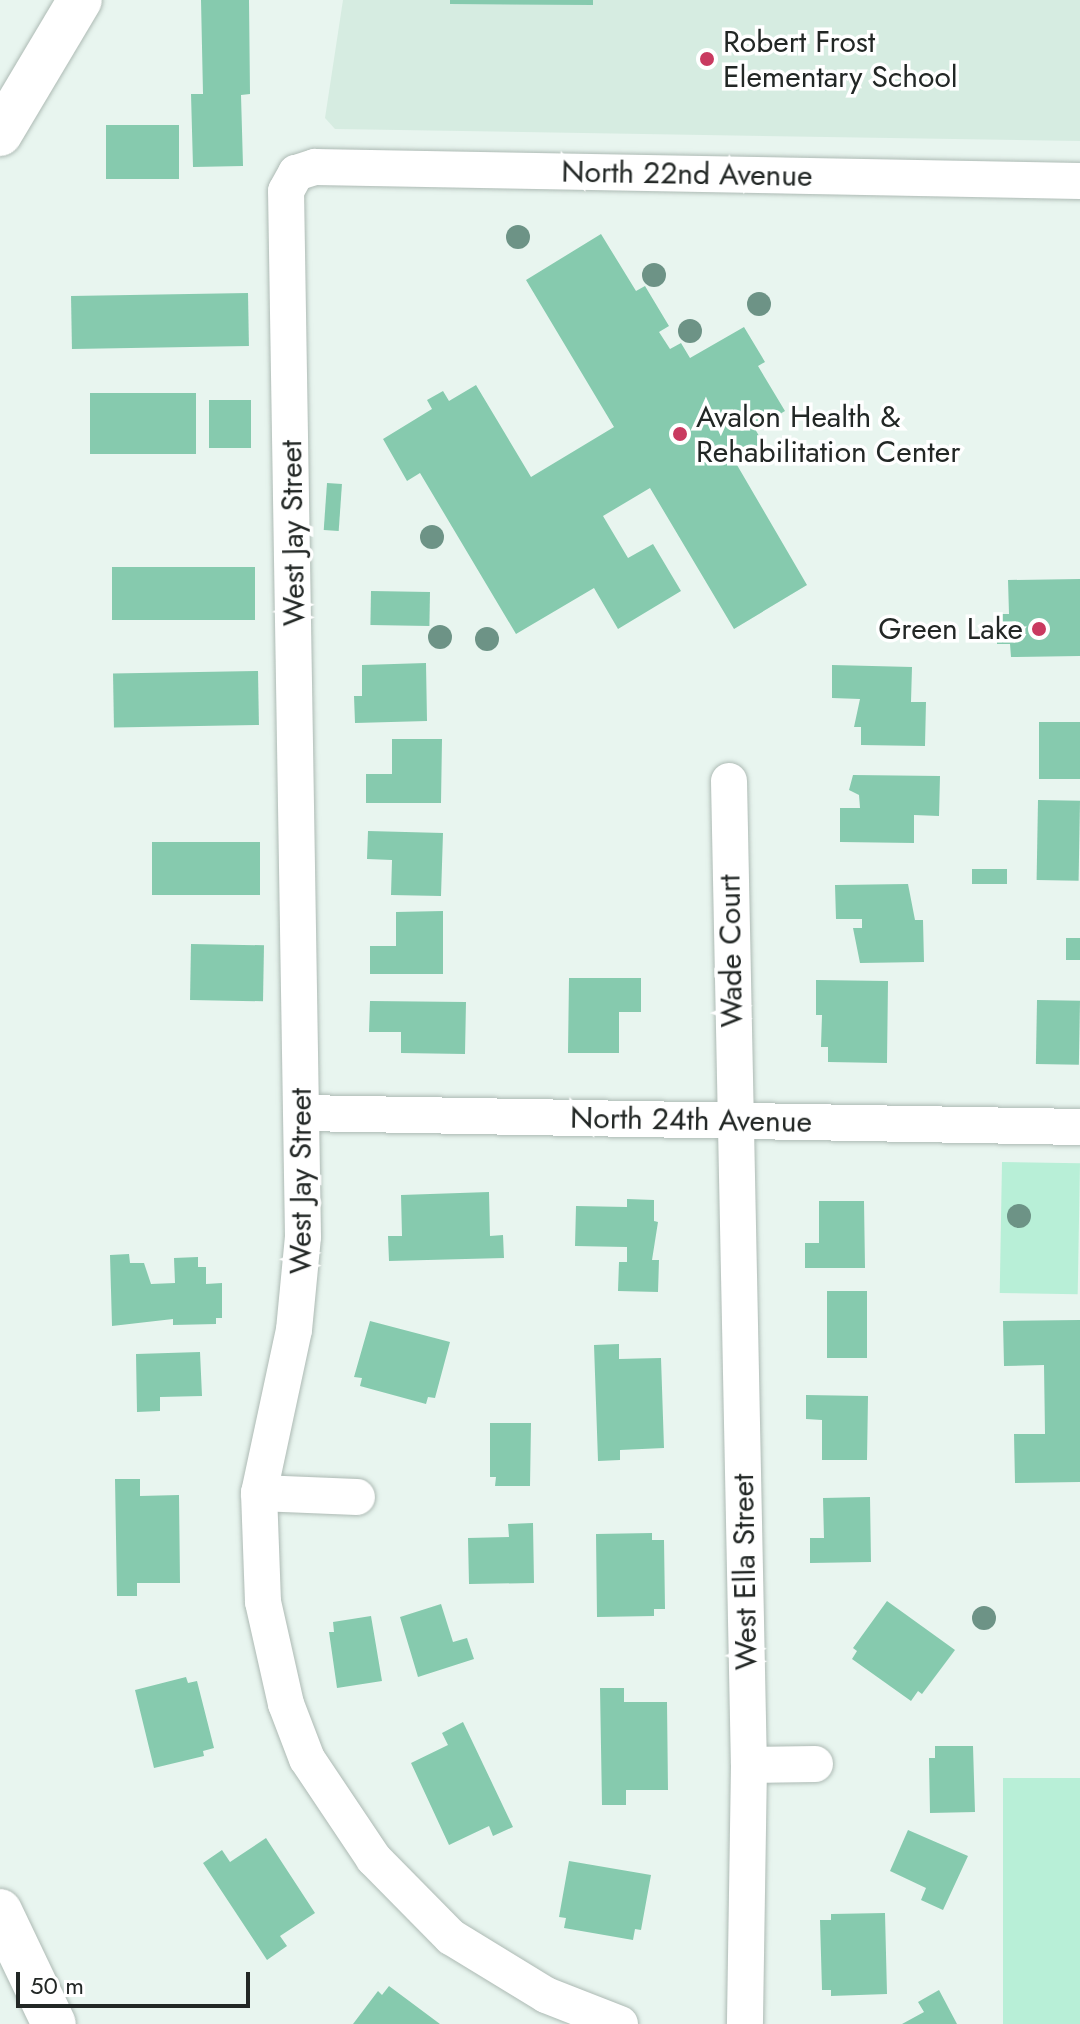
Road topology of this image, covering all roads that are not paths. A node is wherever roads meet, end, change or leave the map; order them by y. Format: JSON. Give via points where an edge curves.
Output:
{"nodes":[{"id":1,"x":80,"y":0,"type":"edge"},
{"id":2,"x":0,"y":134,"type":"edge"},
{"id":3,"x":296,"y":173,"type":"joint"},
{"id":4,"x":1080,"y":181,"type":"edge"},
{"id":5,"x":729,"y":781,"type":"dead end"},
{"id":6,"x":302,"y":1113,"type":"junction"},
{"id":7,"x":735,"y":1120,"type":"junction"},
{"id":8,"x":1080,"y":1127,"type":"edge"},
{"id":9,"x":259,"y":1493,"type":"junction"},
{"id":10,"x":357,"y":1497,"type":"dead end"},
{"id":11,"x":815,"y":1764,"type":"dead end"},
{"id":12,"x":749,"y":1765,"type":"junction"},
{"id":13,"x":0,"y":1911,"type":"edge"},
{"id":14,"x":54,"y":2024,"type":"edge"},
{"id":15,"x":620,"y":2024,"type":"edge"},
{"id":16,"x":745,"y":2024,"type":"edge"}],
"edges":[{"from":1,"to":2,"type":"highway"},
{"from":3,"to":4,"type":"street","name":"North 22nd Avenue","via":[[315,167]]},
{"from":3,"to":6,"type":"street","name":"West Jay Street","via":[[286,191]]},
{"from":5,"to":7,"type":"street","name":"Wade Court"},
{"from":6,"to":7,"type":"street","name":"North 24th Avenue"},
{"from":6,"to":9,"type":"street","name":"West Jay Street","via":[[301,1285]]},
{"from":7,"to":8,"type":"street","name":"North 24th Avenue"},
{"from":7,"to":12,"type":"street","name":"West Ella Street"},
{"from":9,"to":10,"type":"street"},
{"from":9,"to":15,"type":"street","name":"West Jay Street","via":[[258,1555],[272,1655],[307,1759],[339,1812],[384,1871],[451,1937],[546,1995]]},
{"from":11,"to":12,"type":"street"},
{"from":12,"to":16,"type":"street","name":"West Ella Street"},
{"from":13,"to":14,"type":"highway"}]}
